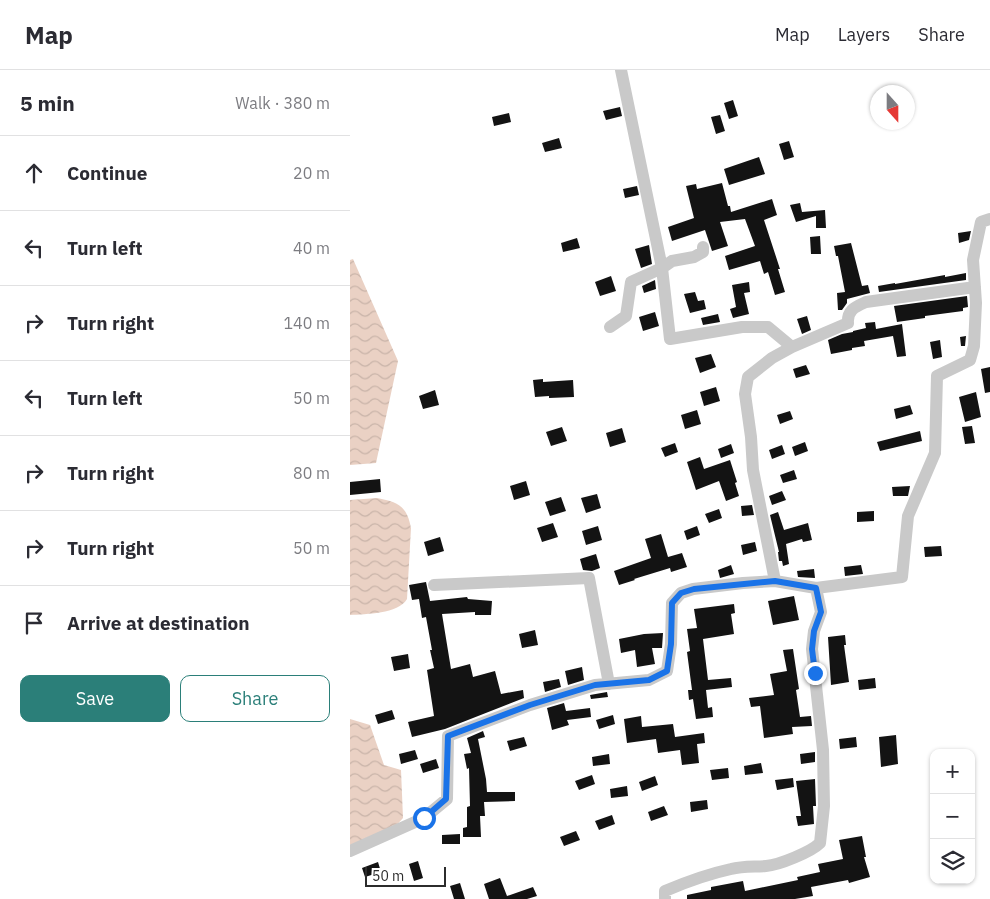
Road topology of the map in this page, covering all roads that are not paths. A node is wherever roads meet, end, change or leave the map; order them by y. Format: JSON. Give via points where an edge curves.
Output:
{"nodes":[{"id":1,"x":621,"y":70,"type":"edge"},
{"id":2,"x":990,"y":219,"type":"edge"},
{"id":3,"x":703,"y":247,"type":"dead end"},
{"id":4,"x":662,"y":268,"type":"junction"},
{"id":5,"x":975,"y":288,"type":"junction"},
{"id":6,"x":610,"y":327,"type":"dead end"},
{"id":7,"x":792,"y":347,"type":"junction"},
{"id":8,"x":775,"y":581,"type":"junction"},
{"id":9,"x":434,"y":584,"type":"dead end"},
{"id":10,"x":816,"y":588,"type":"junction"},
{"id":11,"x":609,"y":684,"type":"junction"},
{"id":12,"x":350,"y":851,"type":"edge"},
{"id":13,"x":665,"y":899,"type":"edge"}],
"edges":[{"from":1,"to":4,"type":"street"},
{"from":2,"to":5,"type":"street","via":[[981,222],[973,260]]},
{"from":3,"to":4,"type":"street","via":[[703,252],[672,261]]},
{"from":4,"to":6,"type":"street","via":[[631,282],[626,316]]},
{"from":4,"to":7,"type":"street","via":[[670,339],[742,327],[768,328]]},
{"from":5,"to":7,"type":"street","via":[[866,302],[852,308],[848,323]]},
{"from":5,"to":10,"type":"street","via":[[974,346],[970,360],[937,376],[935,452],[908,516],[902,577]]},
{"from":7,"to":8,"type":"street","via":[[748,377],[744,394],[754,480]]},
{"from":8,"to":10,"type":"street"},
{"from":8,"to":11,"type":"street","via":[[681,593],[672,603],[667,671],[649,680]]},
{"from":9,"to":11,"type":"street","via":[[589,578]]},
{"from":10,"to":13,"type":"street","via":[[821,612],[812,649],[822,750],[824,806],[820,843],[768,866],[732,869],[691,880],[665,891]]},
{"from":11,"to":12,"type":"street","via":[[595,685],[530,705],[448,736],[446,799],[424,818]]}]}
